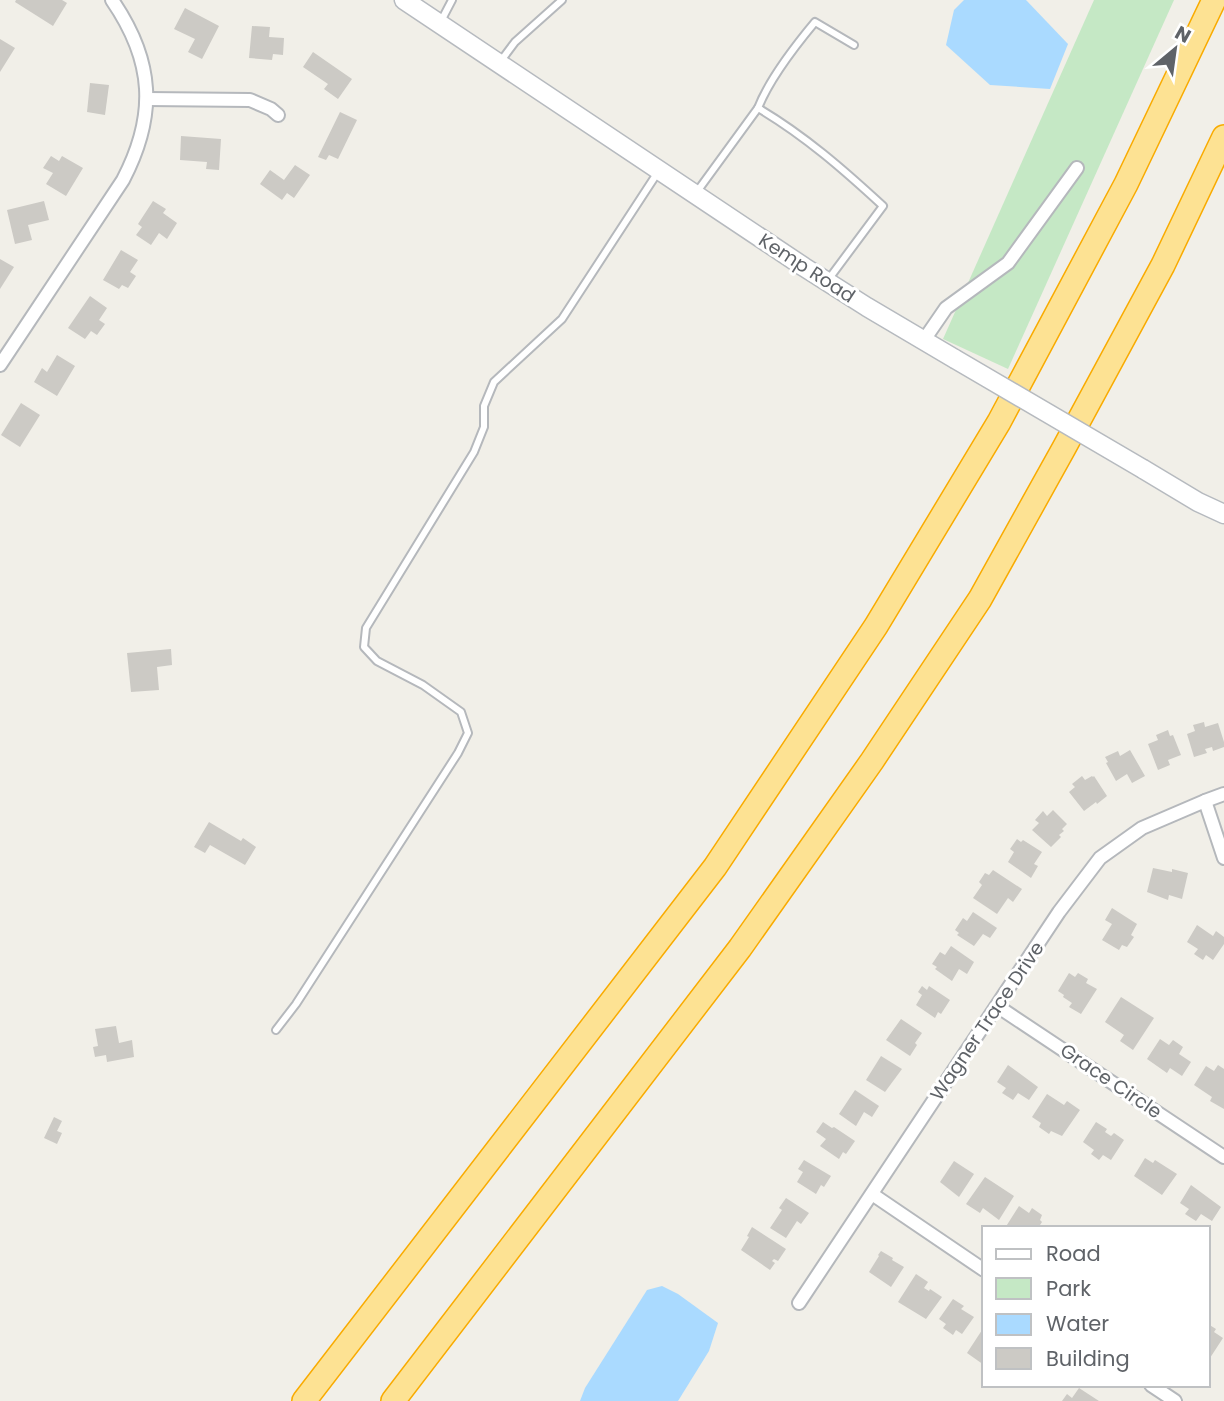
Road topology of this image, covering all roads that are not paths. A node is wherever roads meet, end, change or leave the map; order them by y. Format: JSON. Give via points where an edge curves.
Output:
{"nodes":[{"id":1,"x":112,"y":0,"type":"edge"},
{"id":2,"x":404,"y":0,"type":"edge"},
{"id":3,"x":452,"y":0,"type":"edge"},
{"id":4,"x":562,"y":0,"type":"edge"},
{"id":5,"x":1214,"y":0,"type":"edge"},
{"id":6,"x":439,"y":24,"type":"junction"},
{"id":7,"x":854,"y":45,"type":"dead end"},
{"id":8,"x":498,"y":63,"type":"junction"},
{"id":9,"x":147,"y":99,"type":"junction"},
{"id":10,"x":758,"y":108,"type":"junction"},
{"id":11,"x":278,"y":115,"type":"dead end"},
{"id":12,"x":1224,"y":137,"type":"edge"},
{"id":13,"x":1077,"y":168,"type":"dead end"},
{"id":14,"x":660,"y":171,"type":"junction"},
{"id":15,"x":695,"y":195,"type":"junction"},
{"id":16,"x":827,"y":281,"type":"junction"},
{"id":17,"x":924,"y":340,"type":"junction"},
{"id":18,"x":0,"y":365,"type":"edge"},
{"id":19,"x":1224,"y":514,"type":"edge"},
{"id":20,"x":1224,"y":794,"type":"edge"},
{"id":21,"x":1205,"y":801,"type":"junction"},
{"id":22,"x":1224,"y":859,"type":"edge"},
{"id":23,"x":997,"y":1006,"type":"junction"},
{"id":24,"x":276,"y":1030,"type":"dead end"},
{"id":25,"x":1224,"y":1157,"type":"edge"},
{"id":26,"x":873,"y":1194,"type":"junction"},
{"id":27,"x":982,"y":1269,"type":"edge"},
{"id":28,"x":799,"y":1303,"type":"dead end"},
{"id":29,"x":1156,"y":1393,"type":"edge"},
{"id":30,"x":304,"y":1401,"type":"edge"},
{"id":31,"x":393,"y":1401,"type":"edge"},
{"id":32,"x":1175,"y":1401,"type":"edge"}],
"edges":[{"from":1,"to":9,"type":"street","via":[[141,57]]},
{"from":2,"to":6,"type":"main road","name":"Kemp Road"},
{"from":3,"to":6,"type":"lane"},
{"from":4,"to":8,"type":"lane"},
{"from":5,"to":30,"type":"highway","via":[[1126,184],[999,422],[876,626],[715,867]]},
{"from":6,"to":8,"type":"main road","name":"Kemp Road"},
{"from":7,"to":10,"type":"lane","via":[[815,22]]},
{"from":8,"to":14,"type":"main road","name":"Kemp Road"},
{"from":9,"to":11,"type":"street","via":[[250,100]]},
{"from":9,"to":18,"type":"street","via":[[141,141],[123,180]]},
{"from":10,"to":15,"type":"lane"},
{"from":10,"to":16,"type":"lane","via":[[786,125],[883,206]]},
{"from":12,"to":31,"type":"highway","via":[[1163,265],[1078,424],[957,634],[740,948]]},
{"from":13,"to":17,"type":"street","via":[[1008,263],[946,308]]},
{"from":14,"to":15,"type":"main road","name":"Kemp Road"},
{"from":14,"to":24,"type":"lane","via":[[562,319],[495,382],[484,406],[484,427],[474,452],[366,628],[364,647],[377,661],[461,712],[468,733]]},
{"from":15,"to":16,"type":"main road","name":"Kemp Road"},
{"from":16,"to":17,"type":"main road","name":"Kemp Road"},
{"from":17,"to":19,"type":"main road","name":"Kemp Road","bridge":true},
{"from":20,"to":21,"type":"street","name":"Wagner Trace Drive"},
{"from":21,"to":22,"type":"street"},
{"from":21,"to":23,"type":"street","name":"Wagner Trace Drive","via":[[1142,828],[1100,858]]},
{"from":23,"to":25,"type":"street","name":"Grace Circle"},
{"from":23,"to":26,"type":"street","name":"Wagner Trace Drive"},
{"from":26,"to":27,"type":"street"},
{"from":26,"to":28,"type":"street","name":"Wagner Trace Drive"},
{"from":29,"to":32,"type":"street"}]}
